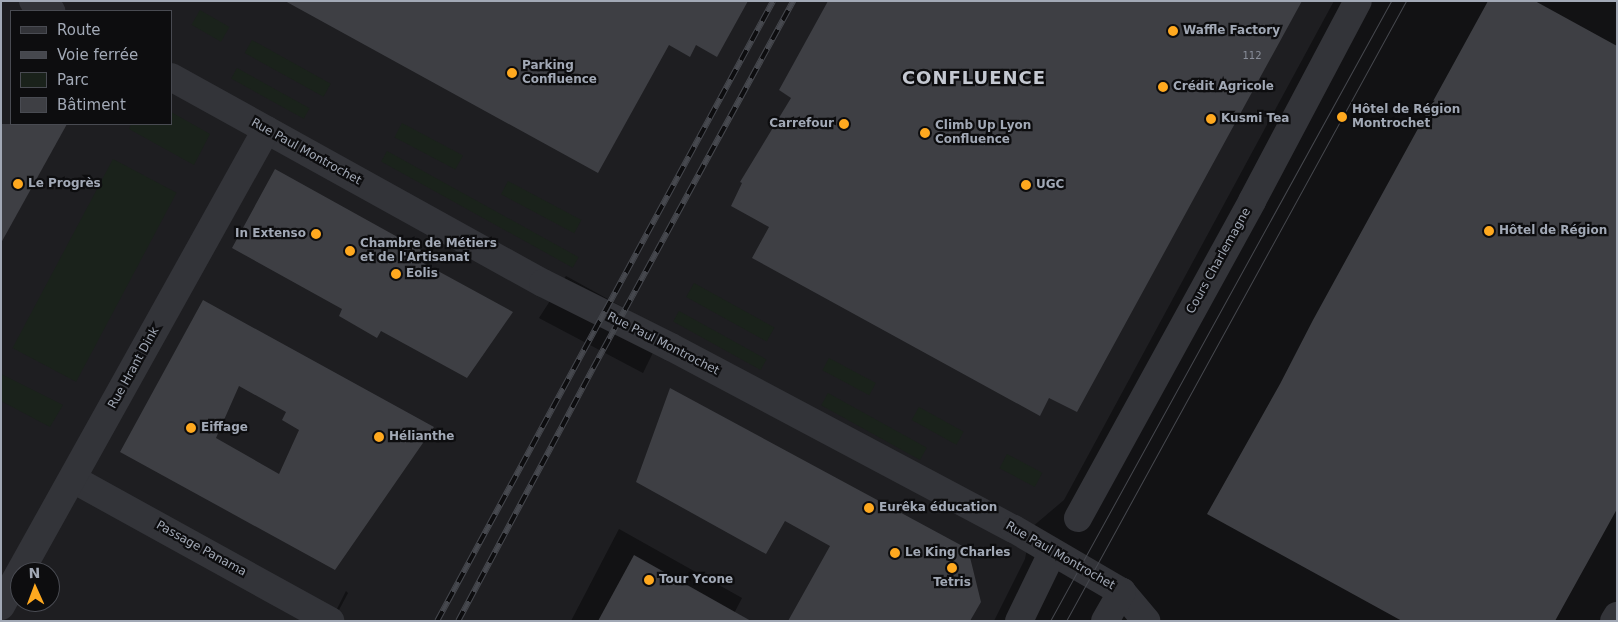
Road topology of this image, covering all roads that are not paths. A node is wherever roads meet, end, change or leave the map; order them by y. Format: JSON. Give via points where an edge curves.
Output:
{"nodes":[{"id":1,"x":33,"y":1,"type":"edge"},
{"id":2,"x":1358,"y":1,"type":"edge"},
{"id":3,"x":49,"y":10,"type":"edge"},
{"id":4,"x":172,"y":78,"type":"edge"},
{"id":5,"x":266,"y":130,"type":"junction"},
{"id":6,"x":72,"y":479,"type":"junction"},
{"id":7,"x":1078,"y":518,"type":"dead end"},
{"id":8,"x":1052,"y":552,"type":"junction"},
{"id":9,"x":1122,"y":592,"type":"junction"},
{"id":10,"x":1,"y":606,"type":"edge"},
{"id":11,"x":1617,"y":616,"type":"edge"},
{"id":12,"x":330,"y":621,"type":"edge"},
{"id":13,"x":1018,"y":621,"type":"edge"},
{"id":14,"x":1105,"y":621,"type":"edge"},
{"id":15,"x":1146,"y":621,"type":"edge"},
{"id":16,"x":1614,"y":621,"type":"edge"}],
"edges":[{"from":1,"to":3,"type":"street"},
{"from":2,"to":7,"type":"street","name":"Cours Charlemagne"},
{"from":4,"to":5,"type":"street","name":"Rue Paul Montrochet"},
{"from":5,"to":6,"type":"street","name":"Rue Hrant Dink"},
{"from":5,"to":8,"type":"street","name":"Rue Paul Montrochet","via":[[535,278],[1009,526]]},
{"from":6,"to":10,"type":"street","name":"Rue Hrant Dink"},
{"from":6,"to":12,"type":"street","name":"Passage Panama"},
{"from":8,"to":9,"type":"street","name":"Rue Paul Montrochet"},
{"from":8,"to":13,"type":"street"},
{"from":9,"to":14,"type":"street"},
{"from":9,"to":15,"type":"street","name":"Rue Paul Montrochet"},
{"from":11,"to":16,"type":"street"}]}
